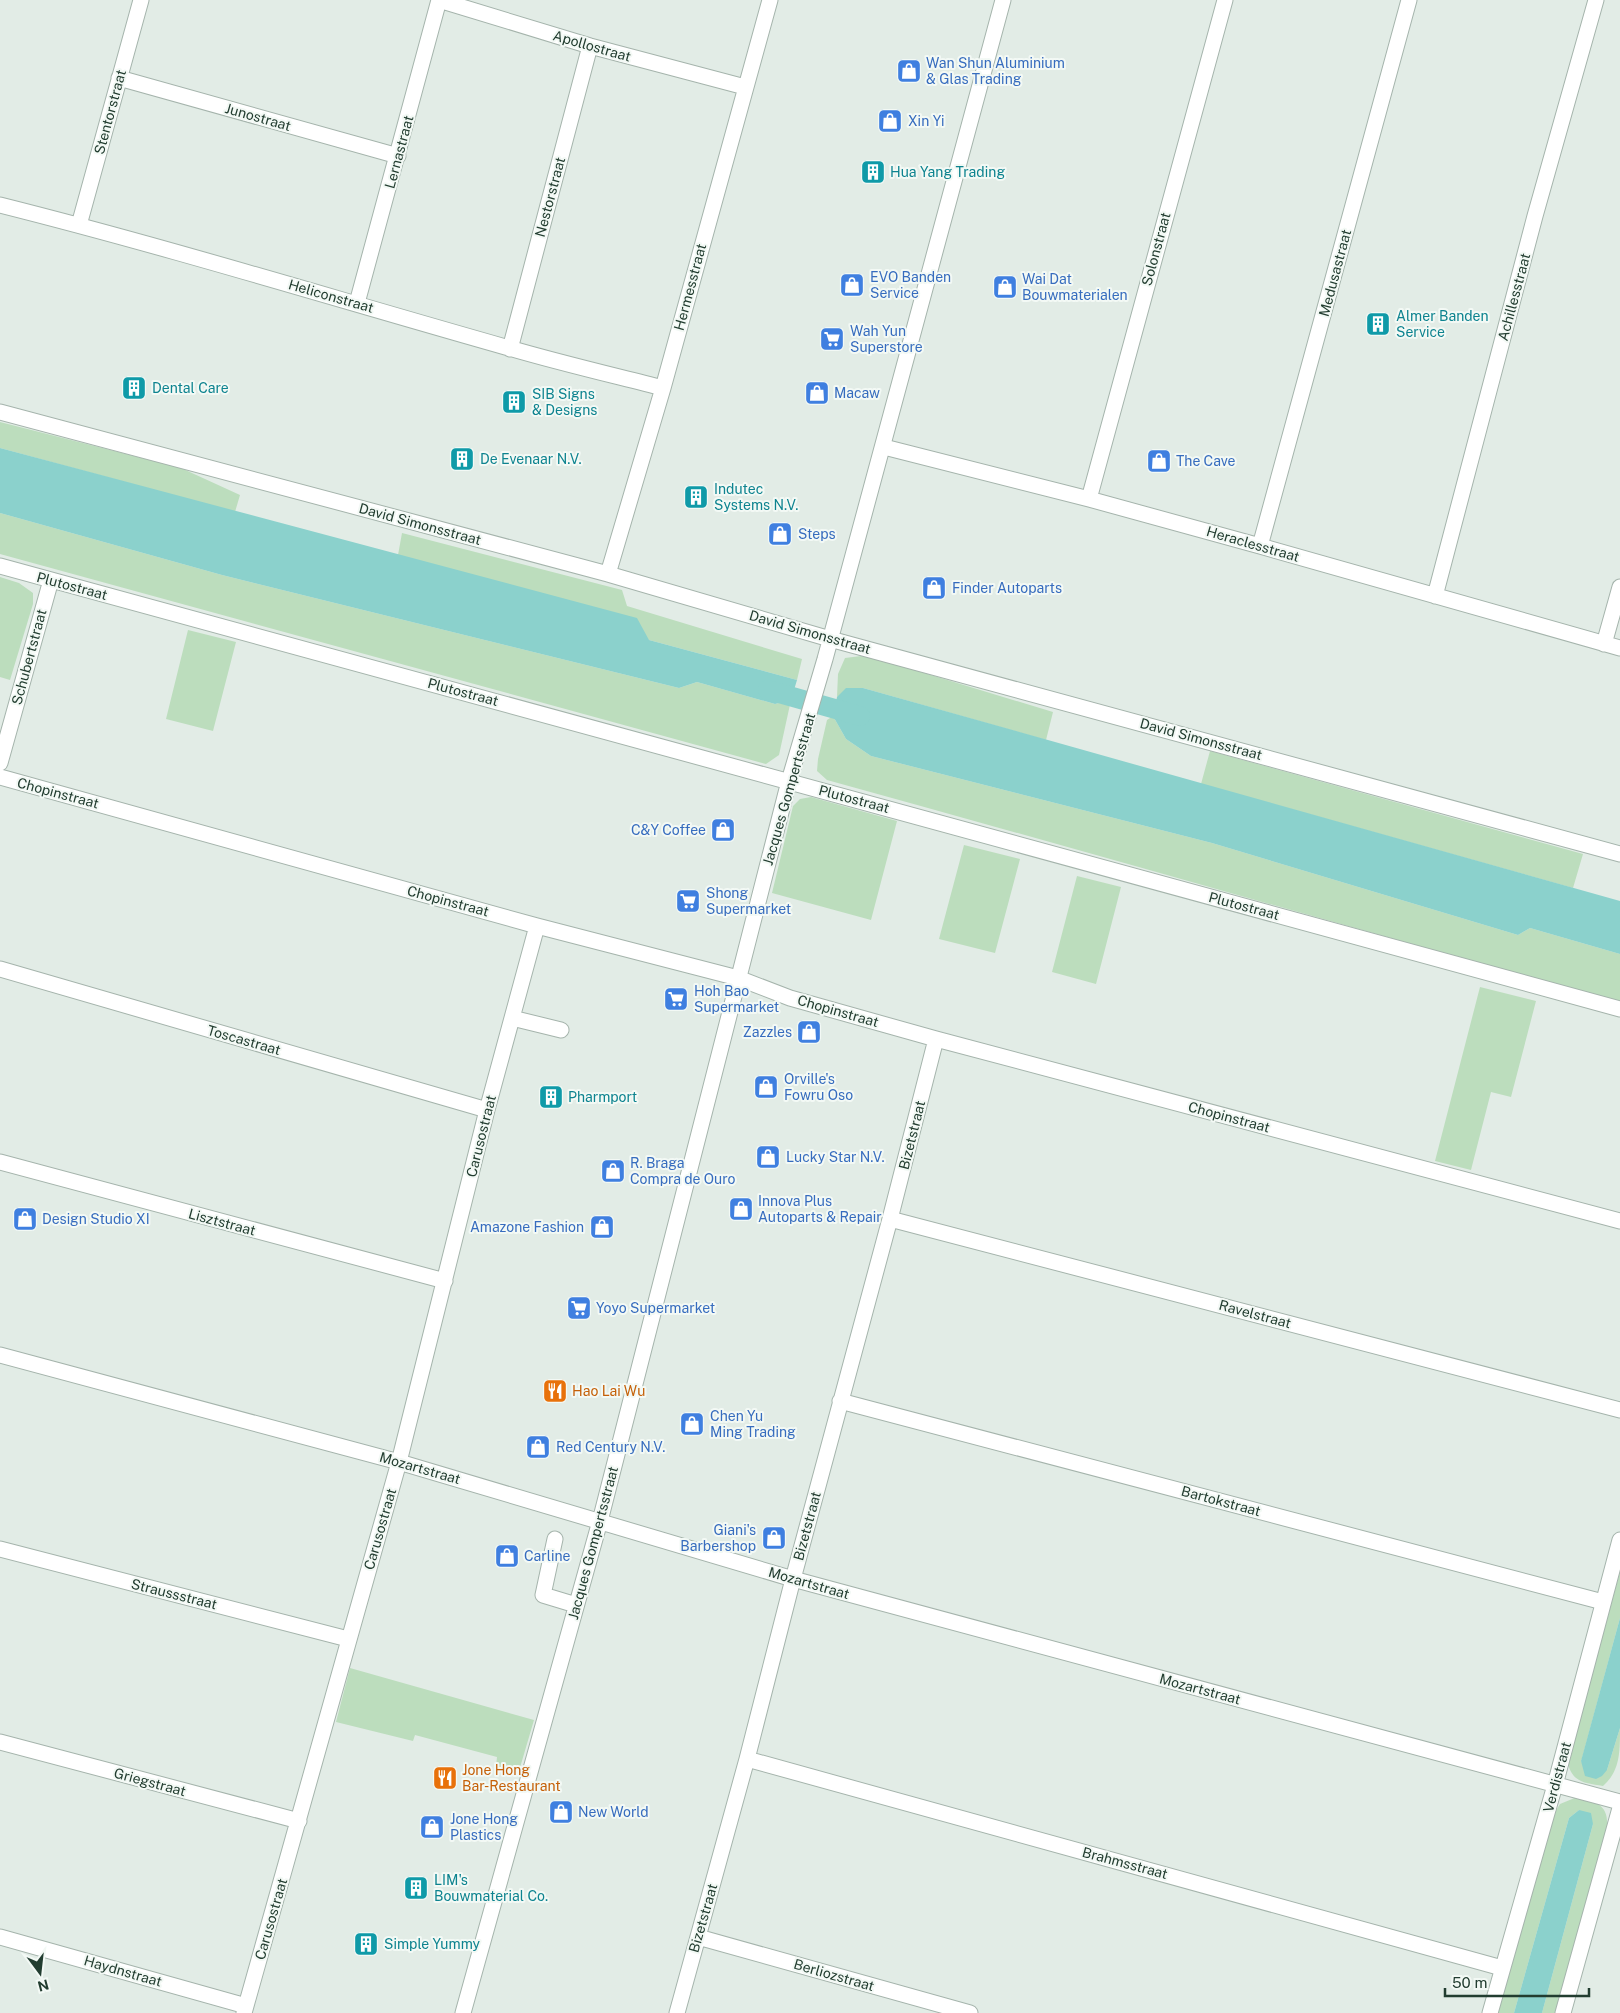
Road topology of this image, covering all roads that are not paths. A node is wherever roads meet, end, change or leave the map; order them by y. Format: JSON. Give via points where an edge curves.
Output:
{"nodes":[{"id":1,"x":141,"y":0,"type":"edge"},
{"id":2,"x":439,"y":0,"type":"edge"},
{"id":3,"x":770,"y":0,"type":"edge"},
{"id":4,"x":1003,"y":0,"type":"edge"},
{"id":5,"x":1224,"y":0,"type":"edge"},
{"id":6,"x":1409,"y":0,"type":"edge"},
{"id":7,"x":1596,"y":0,"type":"edge"},
{"id":8,"x":590,"y":46,"type":"junction"},
{"id":9,"x":119,"y":78,"type":"junction"},
{"id":10,"x":745,"y":87,"type":"junction"},
{"id":11,"x":398,"y":156,"type":"junction"},
{"id":12,"x":0,"y":205,"type":"edge"},
{"id":13,"x":79,"y":225,"type":"junction"},
{"id":14,"x":357,"y":303,"type":"junction"},
{"id":15,"x":510,"y":349,"type":"junction"},
{"id":16,"x":663,"y":388,"type":"junction"},
{"id":17,"x":0,"y":412,"type":"edge"},
{"id":18,"x":884,"y":447,"type":"junction"},
{"id":19,"x":1088,"y":499,"type":"junction"},
{"id":20,"x":1260,"y":546,"type":"junction"},
{"id":21,"x":0,"y":566,"type":"edge"},
{"id":22,"x":608,"y":574,"type":"junction"},
{"id":23,"x":51,"y":580,"type":"junction"},
{"id":24,"x":1620,"y":587,"type":"edge"},
{"id":25,"x":1435,"y":596,"type":"junction"},
{"id":26,"x":830,"y":640,"type":"junction"},
{"id":27,"x":1604,"y":644,"type":"junction"},
{"id":28,"x":1620,"y":648,"type":"edge"},
{"id":29,"x":0,"y":763,"type":"edge"},
{"id":30,"x":0,"y":778,"type":"edge"},
{"id":31,"x":789,"y":781,"type":"junction"},
{"id":32,"x":1620,"y":854,"type":"edge"},
{"id":33,"x":537,"y":926,"type":"junction"},
{"id":34,"x":0,"y":969,"type":"edge"},
{"id":35,"x":738,"y":978,"type":"junction"},
{"id":36,"x":1620,"y":1009,"type":"edge"},
{"id":37,"x":512,"y":1018,"type":"junction"},
{"id":38,"x":561,"y":1030,"type":"dead end"},
{"id":39,"x":936,"y":1039,"type":"junction"},
{"id":40,"x":487,"y":1110,"type":"junction"},
{"id":41,"x":0,"y":1162,"type":"edge"},
{"id":42,"x":890,"y":1219,"type":"junction"},
{"id":43,"x":1620,"y":1221,"type":"edge"},
{"id":44,"x":445,"y":1281,"type":"junction"},
{"id":45,"x":0,"y":1355,"type":"edge"},
{"id":46,"x":840,"y":1401,"type":"junction"},
{"id":47,"x":1620,"y":1410,"type":"edge"},
{"id":48,"x":399,"y":1462,"type":"junction"},
{"id":49,"x":600,"y":1521,"type":"junction"},
{"id":50,"x":555,"y":1538,"type":"dead end"},
{"id":51,"x":1620,"y":1540,"type":"edge"},
{"id":52,"x":0,"y":1549,"type":"edge"},
{"id":53,"x":793,"y":1579,"type":"junction"},
{"id":54,"x":1602,"y":1602,"type":"junction"},
{"id":55,"x":576,"y":1605,"type":"junction"},
{"id":56,"x":348,"y":1639,"type":"junction"},
{"id":57,"x":0,"y":1742,"type":"edge"},
{"id":58,"x":747,"y":1759,"type":"junction"},
{"id":59,"x":1555,"y":1785,"type":"junction"},
{"id":60,"x":1620,"y":1802,"type":"edge"},
{"id":61,"x":1620,"y":1808,"type":"edge"},
{"id":62,"x":299,"y":1821,"type":"junction"},
{"id":63,"x":0,"y":1936,"type":"edge"},
{"id":64,"x":698,"y":1937,"type":"junction"},
{"id":65,"x":1502,"y":1968,"type":"junction"},
{"id":66,"x":245,"y":2009,"type":"edge"},
{"id":67,"x":463,"y":2013,"type":"edge"},
{"id":68,"x":677,"y":2013,"type":"edge"},
{"id":69,"x":970,"y":2013,"type":"edge"},
{"id":70,"x":1490,"y":2013,"type":"edge"},
{"id":71,"x":1564,"y":2013,"type":"edge"}],
"edges":[{"from":1,"to":9,"type":"street","name":"Stentorstraat"},
{"from":2,"to":8,"type":"street","name":"Apollostraat"},
{"from":2,"to":11,"type":"street","name":"Lernastraat"},
{"from":3,"to":10,"type":"street","name":"Hermesstraat"},
{"from":4,"to":18,"type":"street","name":"Jacques Gompertsstraat"},
{"from":5,"to":19,"type":"street","name":"Solonstraat"},
{"from":6,"to":20,"type":"street","name":"Medusastraat"},
{"from":7,"to":25,"type":"street","name":"Achillesstraat","via":[[1535,216]]},
{"from":8,"to":10,"type":"street","name":"Apollostraat"},
{"from":8,"to":15,"type":"street","name":"Nestorstraat"},
{"from":9,"to":11,"type":"street","name":"Junostraat"},
{"from":9,"to":13,"type":"street","name":"Stentorstraat"},
{"from":10,"to":16,"type":"street","name":"Hermesstraat"},
{"from":11,"to":14,"type":"street","name":"Lernastraat"},
{"from":12,"to":13,"type":"street","name":"Heliconstraat"},
{"from":13,"to":14,"type":"street","name":"Heliconstraat"},
{"from":14,"to":15,"type":"street","name":"Heliconstraat"},
{"from":15,"to":16,"type":"street","name":"Heliconstraat"},
{"from":16,"to":22,"type":"street","name":"Hermesstraat"},
{"from":17,"to":22,"type":"street","name":"David Simonsstraat"},
{"from":18,"to":19,"type":"street","name":"Heraclesstraat"},
{"from":18,"to":26,"type":"street","name":"Jacques Gompertsstraat"},
{"from":19,"to":20,"type":"street","name":"Heraclesstraat"},
{"from":20,"to":25,"type":"street","name":"Heraclesstraat"},
{"from":21,"to":23,"type":"street","name":"Plutostraat"},
{"from":22,"to":26,"type":"street","name":"David Simonsstraat"},
{"from":23,"to":29,"type":"street","name":"Schubertstraat"},
{"from":23,"to":31,"type":"street","name":"Plutostraat"},
{"from":24,"to":27,"type":"street"},
{"from":25,"to":27,"type":"street","name":"Heraclesstraat"},
{"from":26,"to":31,"type":"street","name":"Jacques Gompertsstraat"},
{"from":26,"to":32,"type":"street","name":"David Simonsstraat"},
{"from":27,"to":28,"type":"street","name":"Heraclesstraat"},
{"from":30,"to":33,"type":"street","name":"Chopinstraat"},
{"from":31,"to":35,"type":"street","name":"Jacques Gompertsstraat"},
{"from":31,"to":36,"type":"street","name":"Plutostraat"},
{"from":33,"to":35,"type":"street","name":"Chopinstraat"},
{"from":33,"to":37,"type":"street","name":"Carusostraat"},
{"from":34,"to":40,"type":"street","name":"Toscastraat"},
{"from":35,"to":39,"type":"street","name":"Chopinstraat","via":[[790,998]]},
{"from":35,"to":49,"type":"street","name":"Jacques Gompertsstraat"},
{"from":37,"to":38,"type":"street"},
{"from":37,"to":40,"type":"street","name":"Carusostraat"},
{"from":39,"to":42,"type":"street","name":"Bizetstraat"},
{"from":39,"to":43,"type":"street","name":"Chopinstraat"},
{"from":40,"to":44,"type":"street","name":"Carusostraat"},
{"from":41,"to":44,"type":"street","name":"Lisztstraat"},
{"from":42,"to":46,"type":"street","name":"Bizetstraat"},
{"from":42,"to":47,"type":"street","name":"Ravelstraat"},
{"from":44,"to":48,"type":"street","name":"Carusostraat"},
{"from":45,"to":48,"type":"street","name":"Mozartstraat"},
{"from":46,"to":53,"type":"street","name":"Bizetstraat"},
{"from":46,"to":54,"type":"street","name":"Bartokstraat"},
{"from":48,"to":49,"type":"street","name":"Mozartstraat"},
{"from":48,"to":56,"type":"street","name":"Carusostraat"},
{"from":49,"to":53,"type":"street","name":"Mozartstraat"},
{"from":49,"to":55,"type":"street","name":"Jacques Gompertsstraat"},
{"from":50,"to":55,"type":"street","via":[[544,1595]]},
{"from":51,"to":54,"type":"street","name":"Verdistraat"},
{"from":52,"to":56,"type":"street","name":"Straussstraat"},
{"from":53,"to":58,"type":"street","name":"Bizetstraat"},
{"from":53,"to":59,"type":"street","name":"Mozartstraat"},
{"from":54,"to":59,"type":"street","name":"Verdistraat"},
{"from":55,"to":67,"type":"street","name":"Jacques Gompertsstraat"},
{"from":56,"to":62,"type":"street","name":"Carusostraat"},
{"from":57,"to":62,"type":"street","name":"Griegstraat"},
{"from":58,"to":64,"type":"street","name":"Bizetstraat"},
{"from":58,"to":65,"type":"street","name":"Brahmsstraat"},
{"from":59,"to":60,"type":"street","name":"Mozartstraat"},
{"from":59,"to":65,"type":"street","name":"Verdistraat"},
{"from":61,"to":71,"type":"street"},
{"from":62,"to":66,"type":"street","name":"Carusostraat"},
{"from":63,"to":66,"type":"street","name":"Haydnstraat"},
{"from":64,"to":68,"type":"street","name":"Bizetstraat"},
{"from":64,"to":69,"type":"street","name":"Berliozstraat"},
{"from":65,"to":70,"type":"street","name":"Verdistraat"}]}
